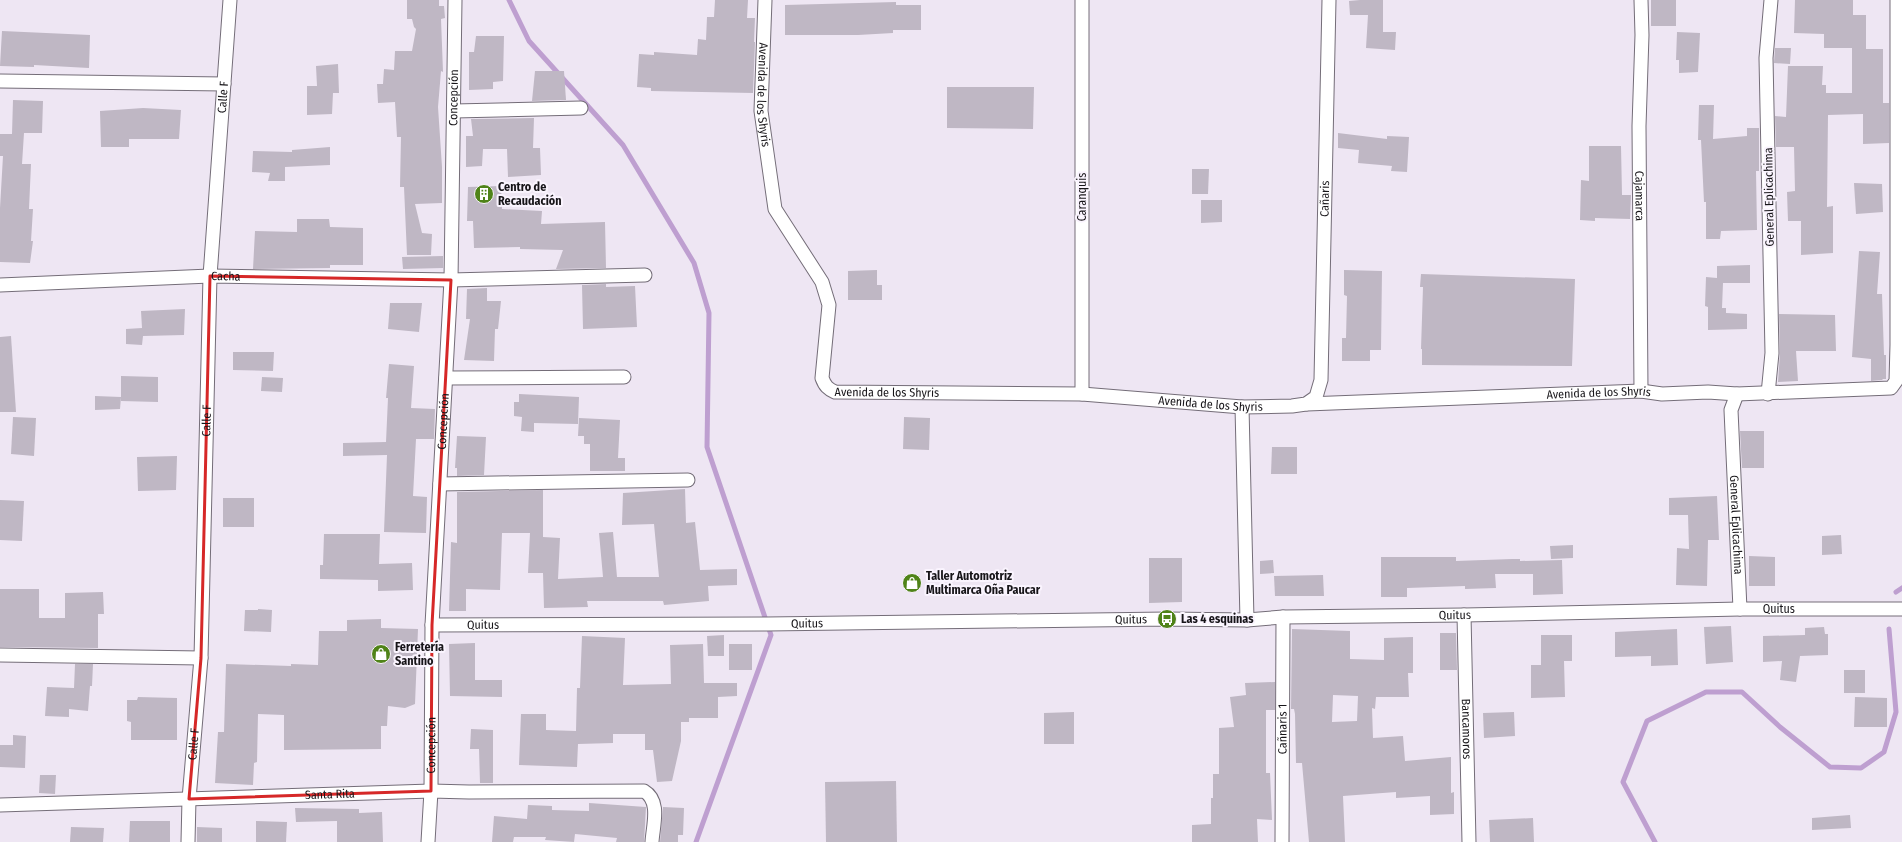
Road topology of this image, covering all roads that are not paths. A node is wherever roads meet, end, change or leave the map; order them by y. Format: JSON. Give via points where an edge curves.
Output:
{"nodes":[{"id":1,"x":230,"y":0,"type":"edge"},
{"id":2,"x":455,"y":0,"type":"edge"},
{"id":3,"x":765,"y":0,"type":"edge"},
{"id":4,"x":1082,"y":0,"type":"edge"},
{"id":5,"x":1330,"y":0,"type":"edge"},
{"id":6,"x":1641,"y":0,"type":"edge"},
{"id":7,"x":1771,"y":0,"type":"edge"},
{"id":8,"x":1897,"y":0,"type":"edge"},
{"id":9,"x":0,"y":81,"type":"edge"},
{"id":10,"x":224,"y":84,"type":"junction"},
{"id":11,"x":581,"y":108,"type":"dead end"},
{"id":12,"x":454,"y":111,"type":"junction"},
{"id":13,"x":645,"y":275,"type":"dead end"},
{"id":14,"x":210,"y":276,"type":"junction"},
{"id":15,"x":451,"y":280,"type":"junction"},
{"id":16,"x":0,"y":285,"type":"edge"},
{"id":17,"x":624,"y":376,"type":"dead end"},
{"id":18,"x":446,"y":378,"type":"junction"},
{"id":19,"x":1641,"y":391,"type":"junction"},
{"id":20,"x":1082,"y":394,"type":"junction"},
{"id":21,"x":1737,"y":394,"type":"junction"},
{"id":22,"x":1768,"y":394,"type":"junction"},
{"id":23,"x":1311,"y":400,"type":"junction"},
{"id":24,"x":1242,"y":407,"type":"junction"},
{"id":25,"x":688,"y":480,"type":"dead end"},
{"id":26,"x":440,"y":484,"type":"junction"},
{"id":27,"x":1740,"y":609,"type":"junction"},
{"id":28,"x":1902,"y":609,"type":"edge"},
{"id":29,"x":1464,"y":615,"type":"junction"},
{"id":30,"x":1283,"y":617,"type":"junction"},
{"id":31,"x":1248,"y":620,"type":"junction"},
{"id":32,"x":432,"y":625,"type":"junction"},
{"id":33,"x":0,"y":655,"type":"edge"},
{"id":34,"x":201,"y":658,"type":"junction"},
{"id":35,"x":431,"y":791,"type":"junction"},
{"id":36,"x":189,"y":799,"type":"junction"},
{"id":37,"x":0,"y":805,"type":"edge"},
{"id":38,"x":188,"y":842,"type":"edge"},
{"id":39,"x":428,"y":842,"type":"edge"},
{"id":40,"x":652,"y":842,"type":"edge"},
{"id":41,"x":1282,"y":842,"type":"edge"},
{"id":42,"x":1469,"y":842,"type":"edge"}],
"edges":[{"from":1,"to":10,"type":"street","name":"Calle F"},
{"from":2,"to":12,"type":"street","name":"Concepción"},
{"from":3,"to":20,"type":"street","name":"Avenida de los Shyris","via":[[761,111],[775,209],[822,282],[829,305],[822,371],[824,384],[835,392]]},
{"from":4,"to":20,"type":"street","name":"Caranquis"},
{"from":5,"to":23,"type":"street","name":"Cañaris","via":[[1321,380]]},
{"from":6,"to":19,"type":"street","name":"Cajamarca"},
{"from":7,"to":22,"type":"street","name":"General Eplicachima","via":[[1766,58],[1772,353]]},
{"from":8,"to":22,"type":"street","name":"Avenida de los Shyris","via":[[1896,381],[1891,388]]},
{"from":9,"to":10,"type":"street"},
{"from":10,"to":14,"type":"street","name":"Calle F"},
{"from":11,"to":12,"type":"street"},
{"from":12,"to":15,"type":"street","name":"Concepción"},
{"from":13,"to":15,"type":"street","name":"Cacha"},
{"from":14,"to":15,"type":"street","name":"Cacha"},
{"from":14,"to":16,"type":"street","name":"Cacha"},
{"from":14,"to":34,"type":"street","name":"Calle F"},
{"from":15,"to":18,"type":"street","name":"Concepción"},
{"from":17,"to":18,"type":"street"},
{"from":18,"to":26,"type":"street","name":"Concepción"},
{"from":19,"to":21,"type":"street","name":"Avenida de los Shyris","via":[[1662,394]]},
{"from":19,"to":23,"type":"street","name":"Avenida de los Shyris"},
{"from":20,"to":24,"type":"street","name":"Avenida de los Shyris"},
{"from":21,"to":22,"type":"street","name":"Avenida de los Shyris"},
{"from":21,"to":27,"type":"street","name":"General Eplicachima","via":[[1731,410]]},
{"from":23,"to":24,"type":"street","name":"Avenida de los Shyris","via":[[1292,406]]},
{"from":24,"to":31,"type":"street"},
{"from":25,"to":26,"type":"street"},
{"from":26,"to":32,"type":"street","name":"Concepción"},
{"from":27,"to":28,"type":"street","name":"Quitus"},
{"from":27,"to":29,"type":"street","name":"Quitus"},
{"from":29,"to":30,"type":"street","name":"Quitus"},
{"from":29,"to":42,"type":"street","name":"Bancamoros"},
{"from":30,"to":31,"type":"street","name":"Quitus"},
{"from":30,"to":41,"type":"street","name":"Cañnaris 1"},
{"from":31,"to":32,"type":"street","name":"Quitus"},
{"from":32,"to":35,"type":"street","name":"Concepción"},
{"from":33,"to":34,"type":"street"},
{"from":34,"to":36,"type":"street","name":"Calle F"},
{"from":35,"to":36,"type":"street","name":"Santa Rita"},
{"from":35,"to":39,"type":"street","name":"Concepción"},
{"from":35,"to":40,"type":"street","name":"Santa Rita","via":[[644,791],[651,795],[655,803]]},
{"from":36,"to":37,"type":"street","name":"Santa Rita"},
{"from":36,"to":38,"type":"street","name":"Calle F"}]}
